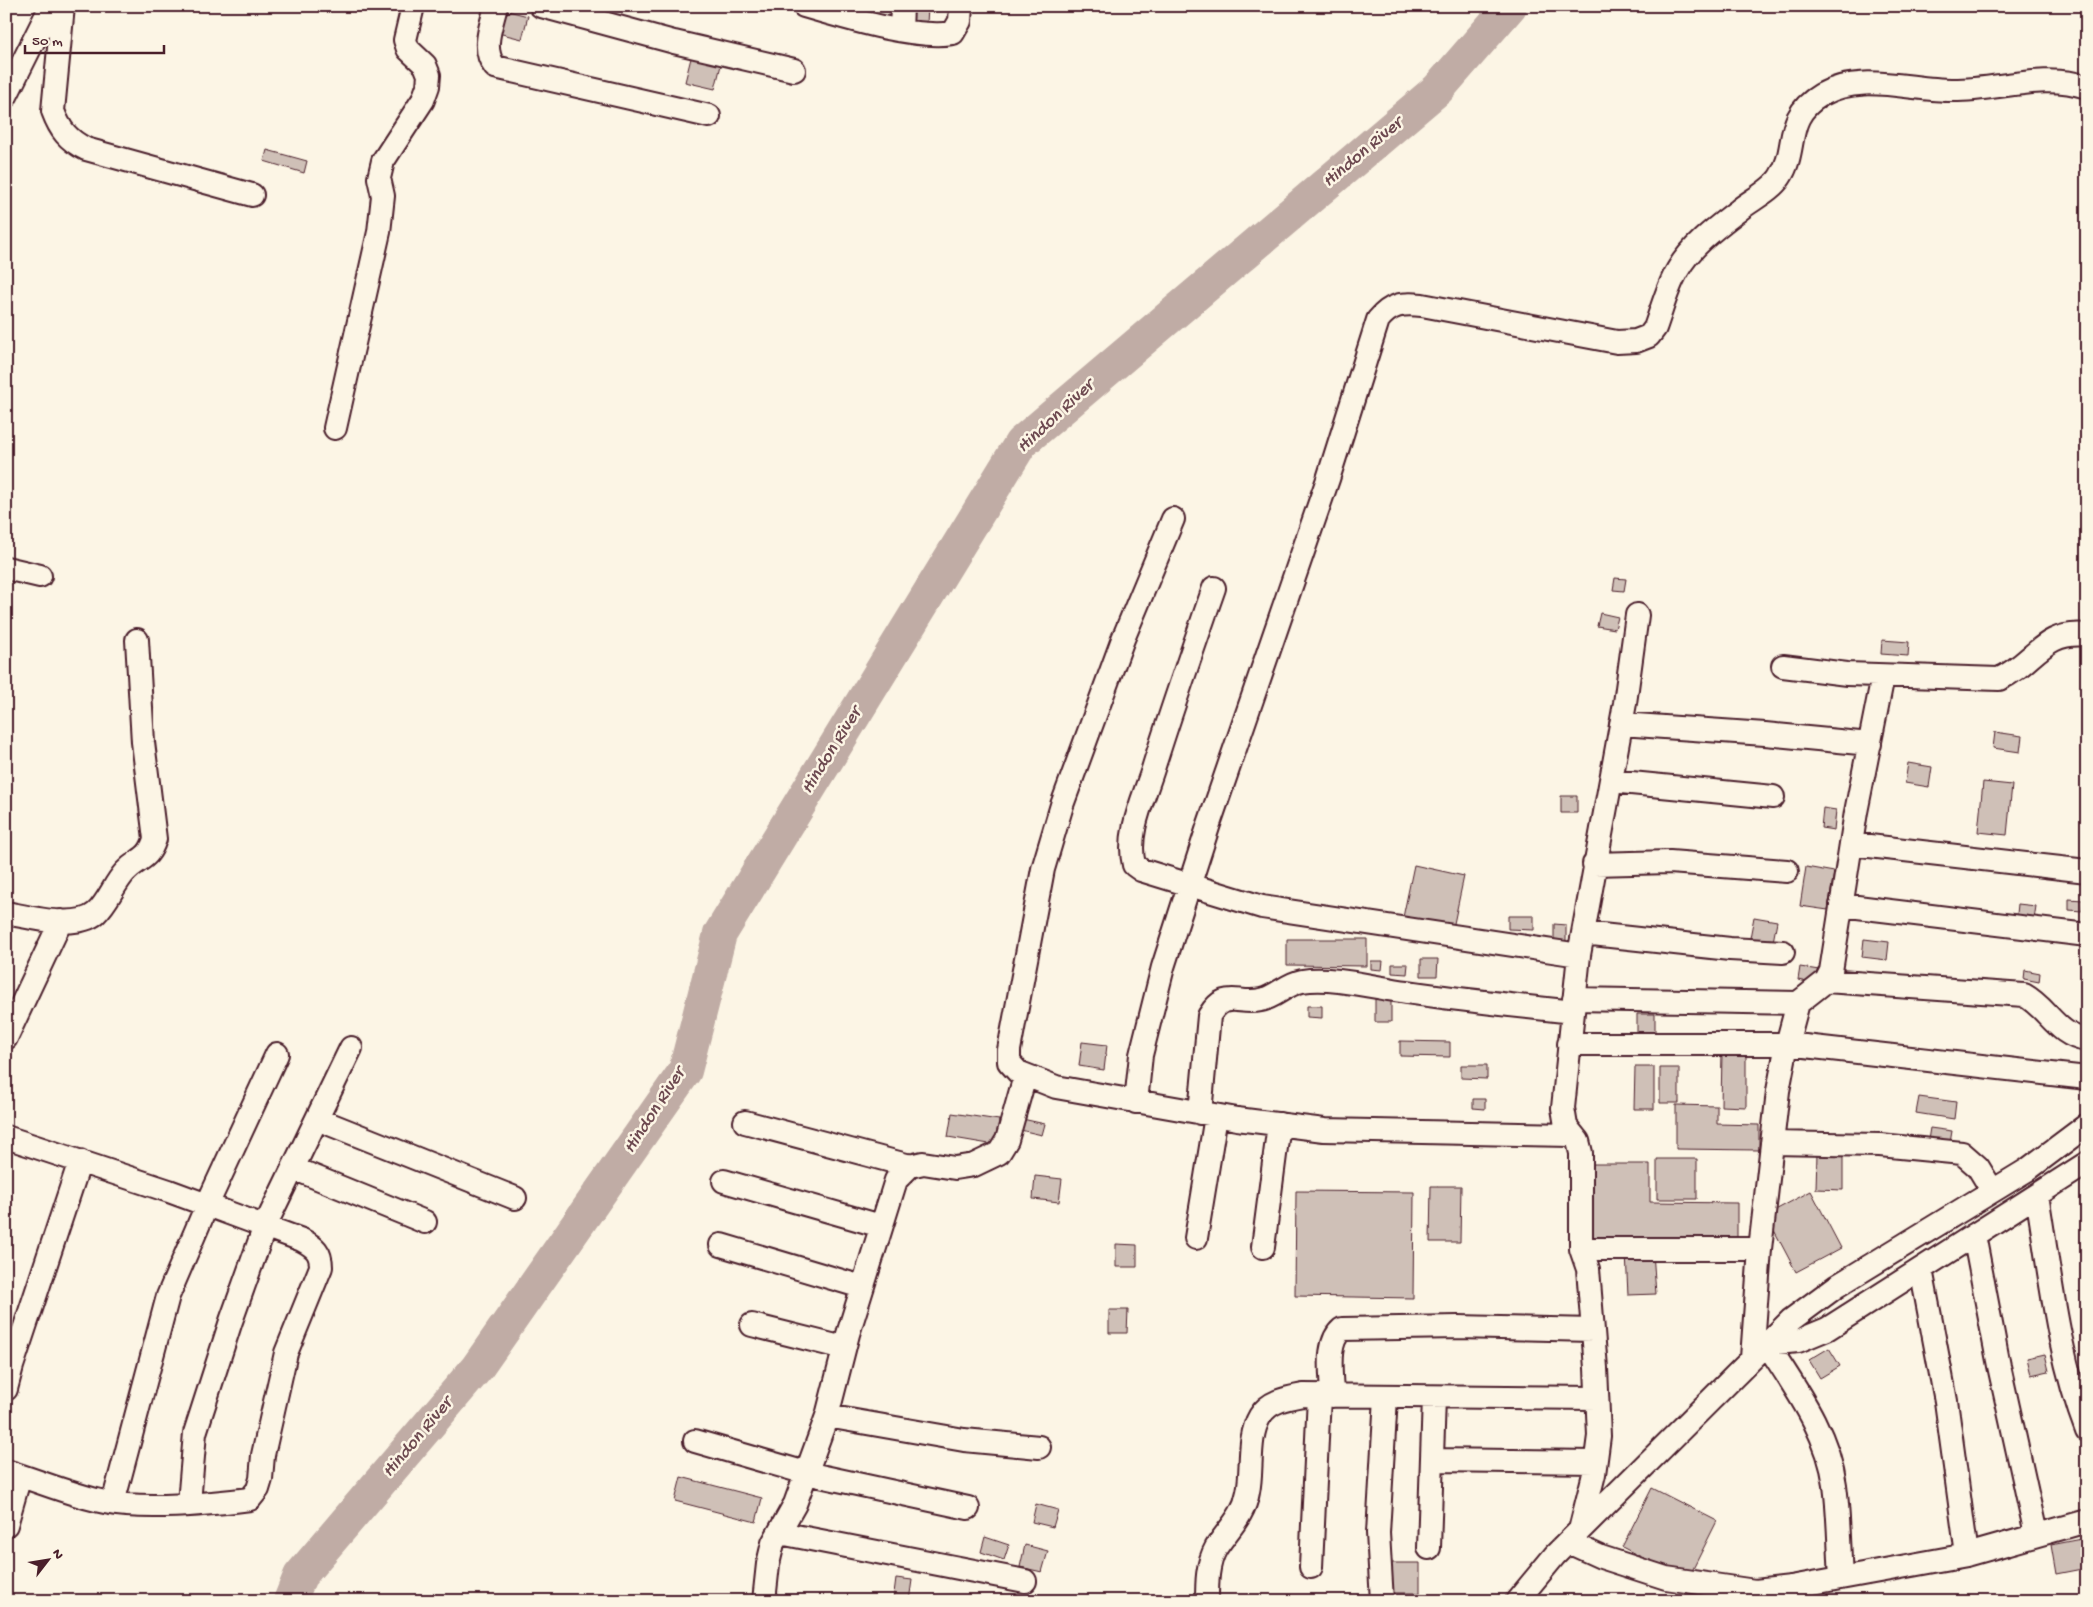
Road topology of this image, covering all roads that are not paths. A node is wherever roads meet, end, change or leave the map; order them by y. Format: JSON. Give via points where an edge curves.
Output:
{"nodes":[{"id":1,"x":51,"y":6,"type":"edge"},
{"id":2,"x":63,"y":6,"type":"edge"},
{"id":3,"x":413,"y":6,"type":"edge"},
{"id":4,"x":496,"y":6,"type":"edge"},
{"id":5,"x":541,"y":6,"type":"edge"},
{"id":6,"x":804,"y":6,"type":"edge"},
{"id":7,"x":902,"y":6,"type":"edge"},
{"id":8,"x":961,"y":6,"type":"edge"},
{"id":9,"x":847,"y":12,"type":"edge"},
{"id":10,"x":901,"y":30,"type":"junction"},
{"id":11,"x":794,"y":70,"type":"dead end"},
{"id":12,"x":2087,"y":87,"type":"edge"},
{"id":13,"x":6,"y":96,"type":"edge"},
{"id":14,"x":710,"y":116,"type":"dead end"},
{"id":15,"x":252,"y":195,"type":"dead end"},
{"id":16,"x":335,"y":428,"type":"dead end"},
{"id":17,"x":1173,"y":519,"type":"dead end"},
{"id":18,"x":6,"y":568,"type":"edge"},
{"id":19,"x":40,"y":576,"type":"dead end"},
{"id":20,"x":1214,"y":588,"type":"dead end"},
{"id":21,"x":1637,"y":616,"type":"dead end"},
{"id":22,"x":2087,"y":635,"type":"edge"},
{"id":23,"x":137,"y":640,"type":"dead end"},
{"id":24,"x":1783,"y":666,"type":"dead end"},
{"id":25,"x":1883,"y":676,"type":"junction"},
{"id":26,"x":1621,"y":724,"type":"junction"},
{"id":27,"x":1870,"y":744,"type":"junction"},
{"id":28,"x":1611,"y":781,"type":"junction"},
{"id":29,"x":1773,"y":797,"type":"dead end"},
{"id":30,"x":1852,"y":844,"type":"junction"},
{"id":31,"x":1594,"y":864,"type":"junction"},
{"id":32,"x":1787,"y":871,"type":"dead end"},
{"id":33,"x":2087,"y":871,"type":"edge"},
{"id":34,"x":1190,"y":884,"type":"junction"},
{"id":35,"x":1841,"y":905,"type":"junction"},
{"id":36,"x":6,"y":913,"type":"edge"},
{"id":37,"x":61,"y":921,"type":"junction"},
{"id":38,"x":1583,"y":932,"type":"junction"},
{"id":39,"x":2087,"y":935,"type":"edge"},
{"id":40,"x":1783,"y":952,"type":"dead end"},
{"id":41,"x":1579,"y":955,"type":"junction"},
{"id":42,"x":1826,"y":982,"type":"junction"},
{"id":43,"x":1798,"y":1003,"type":"junction"},
{"id":44,"x":1573,"y":1006,"type":"junction"},
{"id":45,"x":6,"y":1038,"type":"edge"},
{"id":46,"x":2087,"y":1040,"type":"edge"},
{"id":47,"x":1570,"y":1044,"type":"junction"},
{"id":48,"x":1788,"y":1044,"type":"junction"},
{"id":49,"x":351,"y":1048,"type":"dead end"},
{"id":50,"x":277,"y":1054,"type":"dead end"},
{"id":51,"x":1025,"y":1076,"type":"junction"},
{"id":52,"x":2087,"y":1078,"type":"edge"},
{"id":53,"x":1136,"y":1102,"type":"junction"},
{"id":54,"x":1208,"y":1114,"type":"junction"},
{"id":55,"x":316,"y":1119,"type":"junction"},
{"id":56,"x":745,"y":1122,"type":"dead end"},
{"id":57,"x":1279,"y":1124,"type":"junction"},
{"id":58,"x":2082,"y":1128,"type":"edge"},
{"id":59,"x":1571,"y":1135,"type":"junction"},
{"id":60,"x":6,"y":1136,"type":"edge"},
{"id":61,"x":1772,"y":1143,"type":"junction"},
{"id":62,"x":80,"y":1161,"type":"junction"},
{"id":63,"x":2087,"y":1163,"type":"edge"},
{"id":64,"x":910,"y":1166,"type":"junction"},
{"id":65,"x":293,"y":1168,"type":"junction"},
{"id":66,"x":724,"y":1181,"type":"dead end"},
{"id":67,"x":1992,"y":1190,"type":"junction"},
{"id":68,"x":2036,"y":1194,"type":"junction"},
{"id":69,"x":515,"y":1198,"type":"dead end"},
{"id":70,"x":206,"y":1205,"type":"junction"},
{"id":71,"x":425,"y":1222,"type":"dead end"},
{"id":72,"x":266,"y":1226,"type":"junction"},
{"id":73,"x":881,"y":1226,"type":"junction"},
{"id":74,"x":1974,"y":1235,"type":"junction"},
{"id":75,"x":1196,"y":1238,"type":"dead end"},
{"id":76,"x":721,"y":1246,"type":"dead end"},
{"id":77,"x":1263,"y":1247,"type":"dead end"},
{"id":78,"x":1581,"y":1249,"type":"junction"},
{"id":79,"x":1760,"y":1249,"type":"junction"},
{"id":80,"x":1921,"y":1269,"type":"junction"},
{"id":81,"x":862,"y":1286,"type":"junction"},
{"id":82,"x":752,"y":1325,"type":"dead end"},
{"id":83,"x":1593,"y":1330,"type":"junction"},
{"id":84,"x":844,"y":1348,"type":"junction"},
{"id":85,"x":1759,"y":1351,"type":"junction"},
{"id":86,"x":6,"y":1389,"type":"edge"},
{"id":87,"x":1326,"y":1396,"type":"junction"},
{"id":88,"x":1386,"y":1397,"type":"junction"},
{"id":89,"x":1434,"y":1397,"type":"junction"},
{"id":90,"x":1597,"y":1398,"type":"junction"},
{"id":91,"x":827,"y":1416,"type":"junction"},
{"id":92,"x":2087,"y":1431,"type":"edge"},
{"id":93,"x":695,"y":1441,"type":"dead end"},
{"id":94,"x":1039,"y":1447,"type":"dead end"},
{"id":95,"x":1432,"y":1460,"type":"junction"},
{"id":96,"x":1596,"y":1462,"type":"junction"},
{"id":97,"x":13,"y":1473,"type":"edge"},
{"id":98,"x":806,"y":1473,"type":"junction"},
{"id":99,"x":113,"y":1503,"type":"junction"},
{"id":100,"x":189,"y":1503,"type":"junction"},
{"id":101,"x":968,"y":1508,"type":"dead end"},
{"id":102,"x":2087,"y":1521,"type":"edge"},
{"id":103,"x":6,"y":1525,"type":"edge"},
{"id":104,"x":780,"y":1533,"type":"junction"},
{"id":105,"x":2036,"y":1534,"type":"junction"},
{"id":106,"x":1574,"y":1536,"type":"junction"},
{"id":107,"x":1428,"y":1548,"type":"dead end"},
{"id":108,"x":1967,"y":1555,"type":"junction"},
{"id":109,"x":1311,"y":1567,"type":"dead end"},
{"id":110,"x":1841,"y":1577,"type":"junction"},
{"id":111,"x":1025,"y":1581,"type":"dead end"},
{"id":112,"x":764,"y":1601,"type":"edge"},
{"id":113,"x":1207,"y":1601,"type":"edge"},
{"id":114,"x":1382,"y":1601,"type":"edge"},
{"id":115,"x":1517,"y":1601,"type":"edge"}],
"edges":[{"from":1,"to":13,"type":"street"},
{"from":2,"to":15,"type":"street","via":[[53,111],[58,126],[71,142],[86,149]]},
{"from":3,"to":16,"type":"street","via":[[405,40],[408,49],[425,65],[428,86],[423,100],[384,161],[379,178],[383,196],[379,232]]},
{"from":4,"to":14,"type":"street","via":[[486,50],[495,67]]},
{"from":5,"to":11,"type":"street"},
{"from":6,"to":9,"type":"street"},
{"from":7,"to":10,"type":"street"},
{"from":8,"to":10,"type":"street","via":[[960,21],[953,33],[942,35]]},
{"from":9,"to":10,"type":"street"},
{"from":12,"to":34,"type":"street","via":[[2066,81],[1952,90],[1874,83],[1847,86],[1821,94],[1793,125],[1780,178],[1738,210],[1688,256],[1676,271],[1655,328],[1649,336],[1636,341],[1617,342],[1568,335],[1422,305],[1402,303],[1386,311],[1378,320],[1328,479]]},
{"from":17,"to":51,"type":"street","via":[[1086,735],[1043,869],[1009,1050],[1009,1062]]},
{"from":18,"to":19,"type":"street"},
{"from":20,"to":34,"type":"street","via":[[1137,820],[1131,855],[1134,865],[1141,870]]},
{"from":21,"to":26,"type":"street"},
{"from":22,"to":25,"type":"street","via":[[2057,637],[2011,674],[1999,679]]},
{"from":23,"to":37,"type":"street","via":[[143,742],[155,839],[150,852],[126,871],[96,913],[79,921]]},
{"from":24,"to":25,"type":"street"},
{"from":25,"to":27,"type":"street"},
{"from":26,"to":27,"type":"street"},
{"from":26,"to":28,"type":"street"},
{"from":27,"to":30,"type":"street"},
{"from":28,"to":29,"type":"street"},
{"from":28,"to":31,"type":"street"},
{"from":30,"to":33,"type":"street"},
{"from":30,"to":35,"type":"street"},
{"from":31,"to":32,"type":"street","via":[[1670,862]]},
{"from":31,"to":38,"type":"street"},
{"from":34,"to":41,"type":"street","via":[[1262,907]]},
{"from":34,"to":53,"type":"street","via":[[1163,967],[1141,1055]]},
{"from":35,"to":39,"type":"street"},
{"from":35,"to":42,"type":"street","via":[[1831,971]]},
{"from":36,"to":37,"type":"street"},
{"from":37,"to":45,"type":"street"},
{"from":38,"to":40,"type":"street","via":[[1730,950]]},
{"from":38,"to":41,"type":"street"},
{"from":41,"to":44,"type":"street"},
{"from":42,"to":43,"type":"street"},
{"from":42,"to":46,"type":"street","via":[[2024,995],[2034,1001],[2063,1032]]},
{"from":43,"to":44,"type":"street"},
{"from":43,"to":48,"type":"street"},
{"from":44,"to":47,"type":"street"},
{"from":44,"to":54,"type":"street","via":[[1461,1000],[1304,980],[1290,984],[1264,1000],[1224,1000],[1209,1016]]},
{"from":47,"to":48,"type":"street"},
{"from":47,"to":59,"type":"street","via":[[1563,1108]]},
{"from":48,"to":52,"type":"street"},
{"from":48,"to":61,"type":"street"},
{"from":49,"to":55,"type":"street"},
{"from":50,"to":70,"type":"street"},
{"from":51,"to":53,"type":"street","via":[[1056,1087]]},
{"from":51,"to":64,"type":"street","via":[[1007,1140],[999,1153],[974,1166],[955,1168],[923,1163]]},
{"from":53,"to":54,"type":"street"},
{"from":54,"to":57,"type":"street"},
{"from":54,"to":75,"type":"street"},
{"from":55,"to":65,"type":"street"},
{"from":55,"to":69,"type":"street"},
{"from":56,"to":64,"type":"street"},
{"from":57,"to":59,"type":"street","via":[[1324,1130]]},
{"from":57,"to":77,"type":"street"},
{"from":58,"to":63,"type":"street"},
{"from":58,"to":67,"type":"street","via":[[2026,1170]]},
{"from":59,"to":78,"type":"street","via":[[1578,1141],[1581,1153]]},
{"from":60,"to":62,"type":"street"},
{"from":61,"to":67,"type":"street","via":[[1896,1146],[1962,1153],[1978,1167]]},
{"from":61,"to":79,"type":"street"},
{"from":62,"to":70,"type":"street"},
{"from":62,"to":86,"type":"street"},
{"from":63,"to":68,"type":"street"},
{"from":64,"to":73,"type":"street","via":[[896,1180]]},
{"from":65,"to":71,"type":"street"},
{"from":65,"to":72,"type":"street"},
{"from":66,"to":73,"type":"street"},
{"from":67,"to":85,"type":"street","via":[[1837,1286],[1791,1320]]},
{"from":68,"to":74,"type":"street"},
{"from":68,"to":92,"type":"street","via":[[2060,1333],[2077,1406]]},
{"from":70,"to":72,"type":"street"},
{"from":70,"to":99,"type":"street","via":[[168,1296]]},
{"from":72,"to":100,"type":"street","via":[[194,1433]]},
{"from":72,"to":100,"type":"street","via":[[314,1247],[321,1256],[321,1267],[286,1353],[258,1489],[250,1498]]},
{"from":73,"to":81,"type":"street"},
{"from":74,"to":80,"type":"street"},
{"from":74,"to":105,"type":"street"},
{"from":76,"to":81,"type":"street"},
{"from":78,"to":79,"type":"street"},
{"from":78,"to":83,"type":"street","via":[[1588,1269]]},
{"from":79,"to":85,"type":"street"},
{"from":80,"to":85,"type":"street","via":[[1827,1329],[1798,1342]]},
{"from":80,"to":108,"type":"street","via":[[1946,1400]]},
{"from":81,"to":84,"type":"street"},
{"from":82,"to":84,"type":"street"},
{"from":83,"to":87,"type":"street","via":[[1342,1329],[1335,1335],[1332,1346]]},
{"from":83,"to":90,"type":"street"},
{"from":84,"to":91,"type":"street"},
{"from":85,"to":106,"type":"street"},
{"from":85,"to":110,"type":"street","via":[[1815,1422],[1829,1459],[1835,1485]]},
{"from":87,"to":88,"type":"street"},
{"from":87,"to":109,"type":"street"},
{"from":87,"to":113,"type":"street","via":[[1285,1398],[1259,1417],[1248,1492],[1242,1513],[1211,1560]]},
{"from":88,"to":89,"type":"street"},
{"from":88,"to":114,"type":"street","via":[[1378,1533]]},
{"from":89,"to":90,"type":"street"},
{"from":89,"to":95,"type":"street"},
{"from":90,"to":96,"type":"street","via":[[1599,1436]]},
{"from":91,"to":94,"type":"street","via":[[964,1440]]},
{"from":91,"to":98,"type":"street"},
{"from":93,"to":98,"type":"street"},
{"from":95,"to":96,"type":"street"},
{"from":95,"to":107,"type":"street"},
{"from":96,"to":106,"type":"street"},
{"from":97,"to":99,"type":"street"},
{"from":97,"to":103,"type":"street"},
{"from":98,"to":101,"type":"street"},
{"from":98,"to":104,"type":"street"},
{"from":99,"to":100,"type":"street","via":[[134,1506]]},
{"from":102,"to":105,"type":"street"},
{"from":104,"to":111,"type":"street"},
{"from":104,"to":112,"type":"street","via":[[768,1564]]},
{"from":105,"to":108,"type":"street"},
{"from":106,"to":110,"type":"street","via":[[1601,1557],[1666,1578],[1755,1591]]},
{"from":106,"to":115,"type":"street"},
{"from":108,"to":110,"type":"street"}]}
